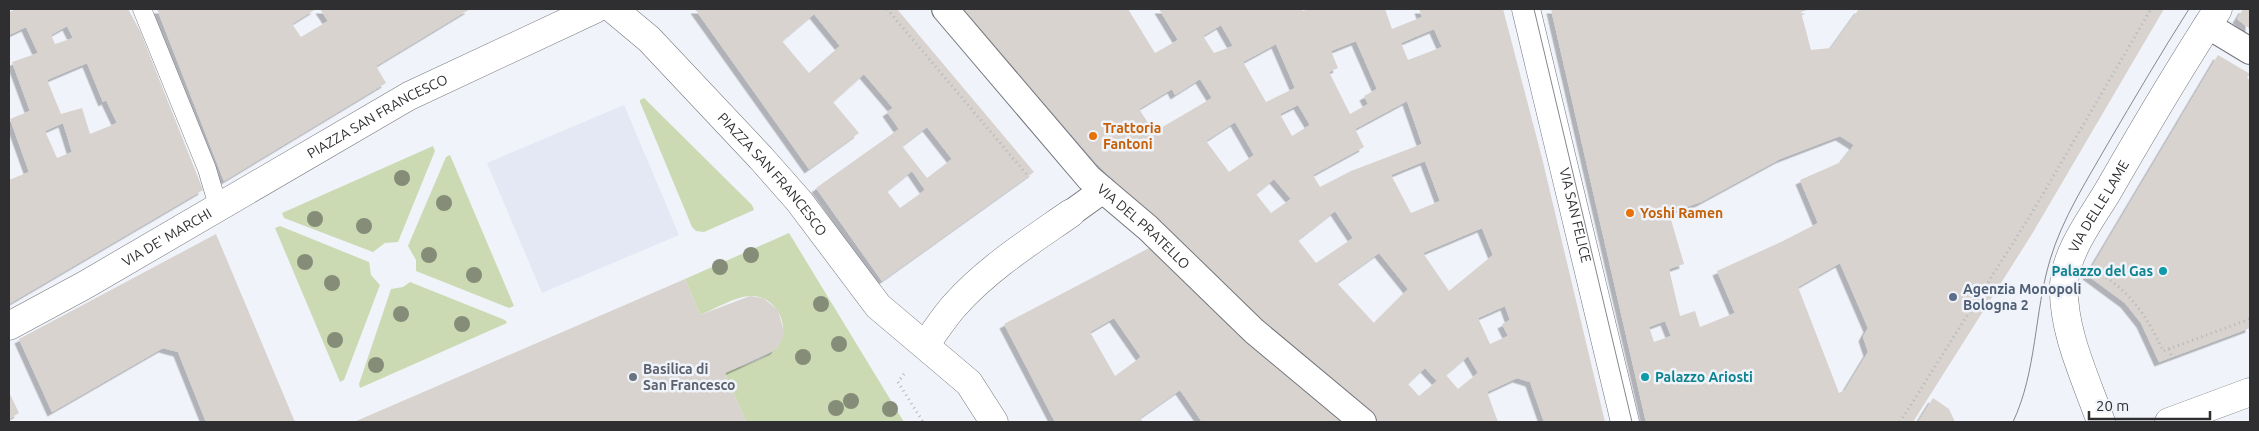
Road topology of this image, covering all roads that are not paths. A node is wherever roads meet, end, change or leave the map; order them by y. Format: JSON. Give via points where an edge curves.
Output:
{"nodes":[{"id":1,"x":142,"y":9,"type":"edge"},
{"id":2,"x":595,"y":9,"type":"edge"},
{"id":3,"x":613,"y":9,"type":"edge"},
{"id":4,"x":945,"y":9,"type":"edge"},
{"id":5,"x":1526,"y":9,"type":"edge"},
{"id":6,"x":2212,"y":17,"type":"edge"},
{"id":7,"x":2250,"y":51,"type":"edge"},
{"id":8,"x":1103,"y":190,"type":"junction"},
{"id":9,"x":218,"y":206,"type":"junction"},
{"id":10,"x":1071,"y":213,"type":"joint"},
{"id":11,"x":9,"y":326,"type":"edge"},
{"id":12,"x":925,"y":345,"type":"junction"},
{"id":13,"x":2250,"y":392,"type":"edge"},
{"id":14,"x":994,"y":422,"type":"edge"},
{"id":15,"x":1363,"y":422,"type":"edge"},
{"id":16,"x":1625,"y":422,"type":"edge"},
{"id":17,"x":2101,"y":422,"type":"edge"},
{"id":18,"x":2169,"y":422,"type":"edge"}],
"edges":[{"from":1,"to":9,"type":"lane","name":"VIA DE' MARCHI","via":[[203,160]]},
{"from":2,"to":9,"type":"street","name":"PIAZZA SAN FRANCESCO","via":[[408,96]]},
{"from":3,"to":12,"type":"street","name":"PIAZZA SAN FRANCESCO","via":[[649,39],[761,158],[799,201],[878,306]]},
{"from":4,"to":8,"type":"street","name":"VIA DEL PRATELLO","via":[[1079,167]]},
{"from":5,"to":16,"type":"street","name":"VIA SAN FELICE"},
{"from":6,"to":7,"type":"street"},
{"from":6,"to":17,"type":"street","name":"VIA DELLE LAME","via":[[2165,92],[2068,267],[2064,282],[2067,318]]},
{"from":8,"to":10,"type":"street"},
{"from":8,"to":15,"type":"street","name":"VIA DEL PRATELLO","via":[[1148,228],[1254,331]]},
{"from":9,"to":11,"type":"street","name":"VIA DE' MARCHI"},
{"from":10,"to":12,"type":"street","via":[[975,285]]},
{"from":12,"to":14,"type":"street","name":"PIAZZA SAN FRANCESCO","via":[[969,383]]},
{"from":13,"to":18,"type":"street"}]}
